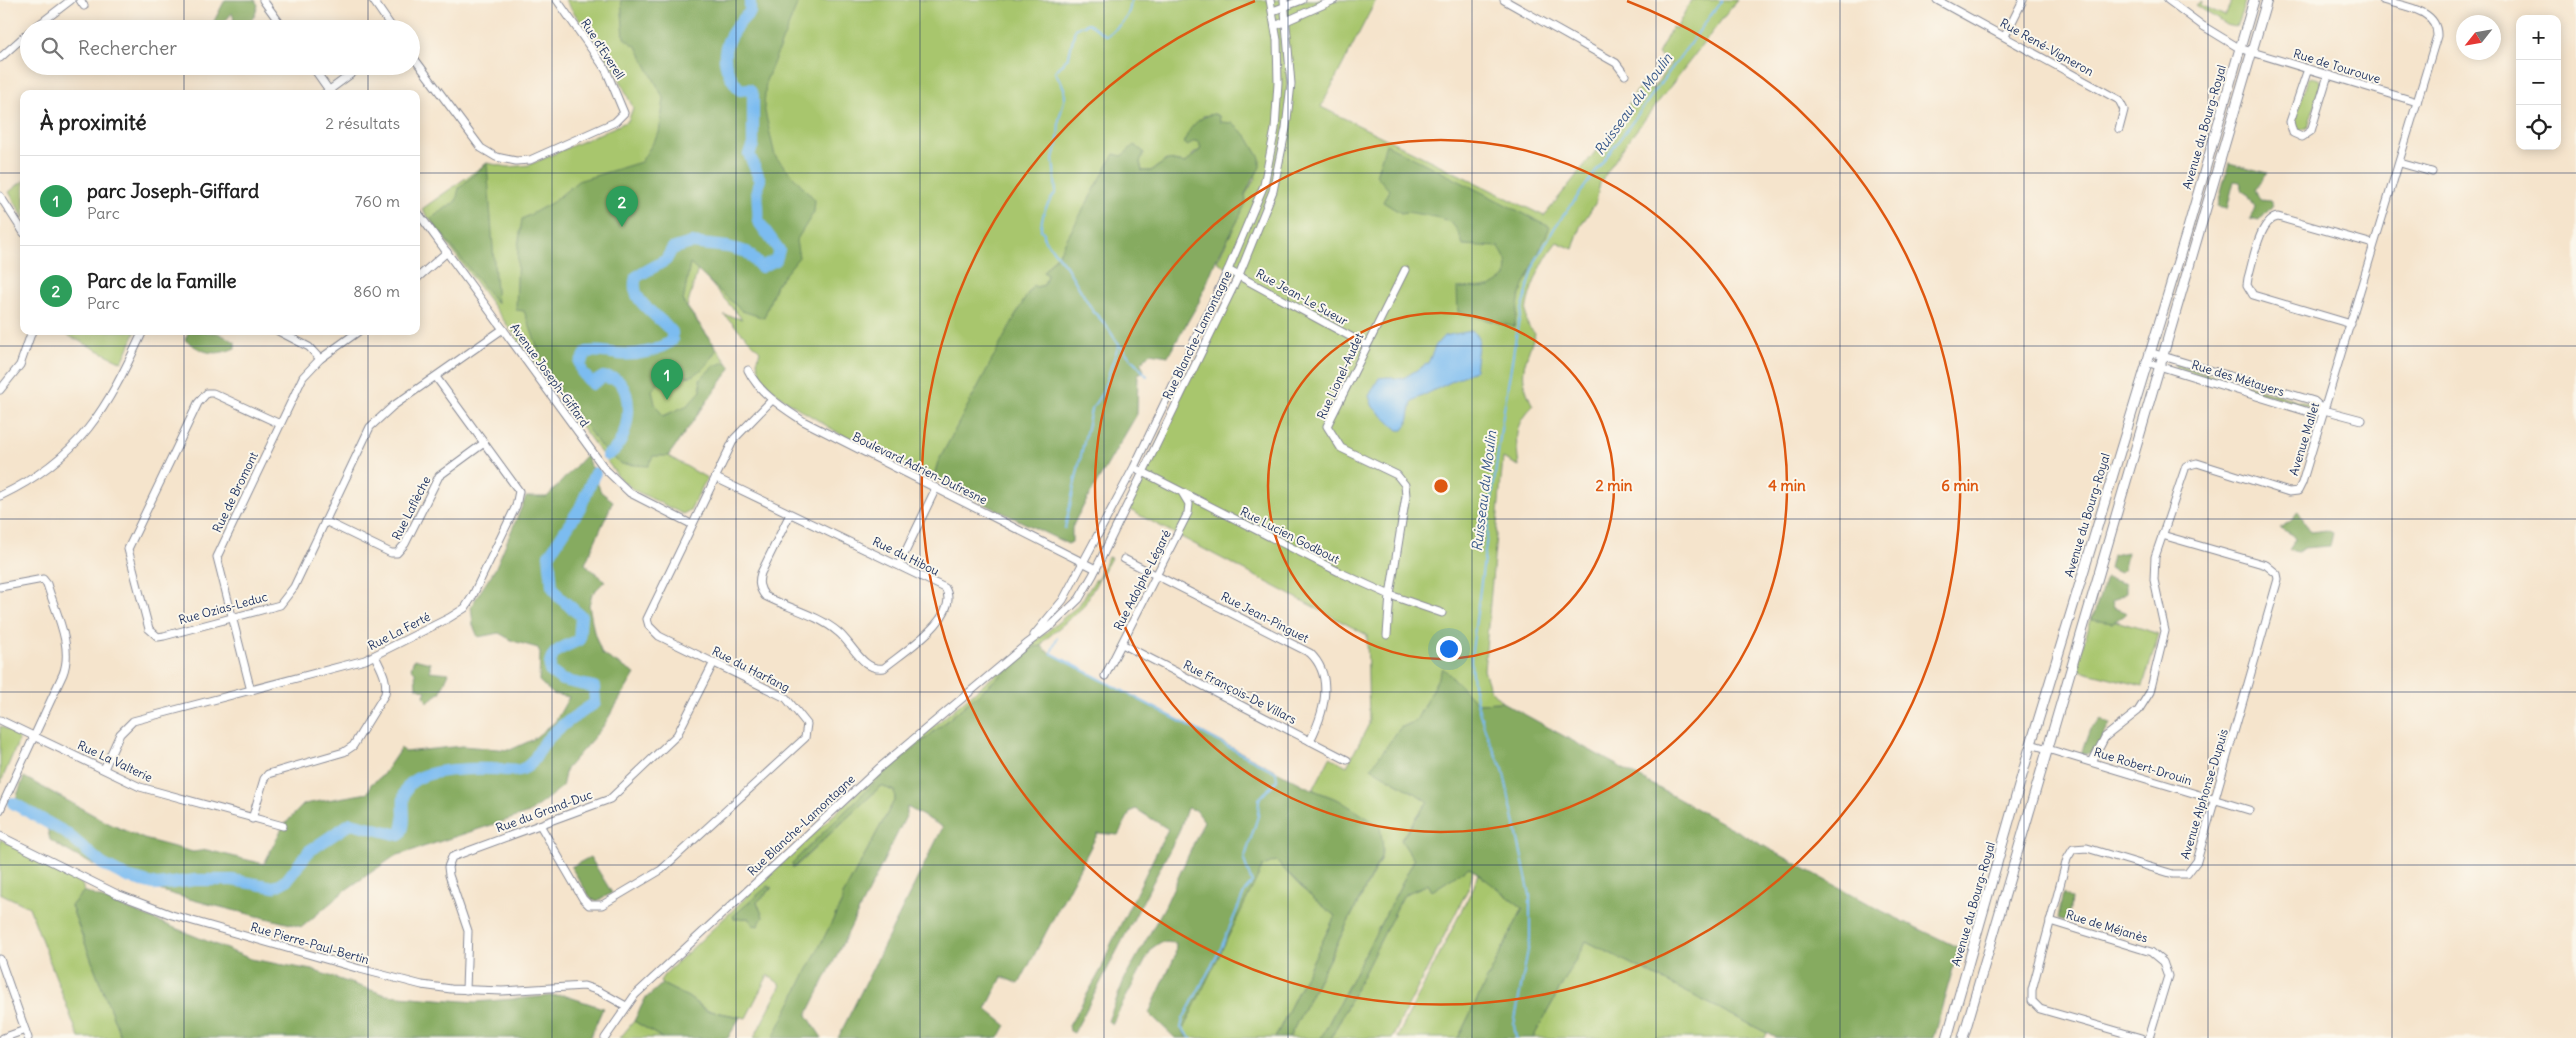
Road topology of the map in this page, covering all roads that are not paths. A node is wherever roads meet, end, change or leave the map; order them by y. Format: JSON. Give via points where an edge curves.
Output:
{"nodes":[{"id":1,"x":71,"y":0,"type":"edge"},
{"id":2,"x":263,"y":0,"type":"edge"},
{"id":3,"x":372,"y":0,"type":"edge"},
{"id":4,"x":557,"y":0,"type":"edge"},
{"id":5,"x":1270,"y":0,"type":"edge"},
{"id":6,"x":1302,"y":0,"type":"edge"},
{"id":7,"x":1334,"y":0,"type":"edge"},
{"id":8,"x":1504,"y":0,"type":"edge"},
{"id":9,"x":1937,"y":0,"type":"edge"},
{"id":10,"x":2023,"y":0,"type":"edge"},
{"id":11,"x":2168,"y":0,"type":"edge"},
{"id":12,"x":2254,"y":0,"type":"edge"},
{"id":13,"x":2267,"y":0,"type":"edge"},
{"id":14,"x":2382,"y":0,"type":"edge"},
{"id":15,"x":1285,"y":4,"type":"edge"},
{"id":16,"x":1273,"y":12,"type":"junction"},
{"id":17,"x":45,"y":20,"type":"edge"},
{"id":18,"x":277,"y":20,"type":"edge"},
{"id":19,"x":386,"y":20,"type":"edge"},
{"id":20,"x":1287,"y":21,"type":"junction"},
{"id":21,"x":1275,"y":26,"type":"junction"},
{"id":22,"x":2005,"y":36,"type":"junction"},
{"id":23,"x":20,"y":40,"type":"edge"},
{"id":24,"x":2239,"y":48,"type":"junction"},
{"id":25,"x":2251,"y":52,"type":"junction"},
{"id":26,"x":0,"y":58,"type":"edge"},
{"id":27,"x":420,"y":66,"type":"edge"},
{"id":28,"x":2308,"y":69,"type":"junction"},
{"id":29,"x":317,"y":75,"type":"edge"},
{"id":30,"x":351,"y":75,"type":"edge"},
{"id":31,"x":1625,"y":75,"type":"dead end"},
{"id":32,"x":2328,"y":75,"type":"junction"},
{"id":33,"x":326,"y":90,"type":"edge"},
{"id":34,"x":332,"y":90,"type":"edge"},
{"id":35,"x":2417,"y":102,"type":"junction"},
{"id":36,"x":2119,"y":129,"type":"dead end"},
{"id":37,"x":2400,"y":163,"type":"junction"},
{"id":38,"x":2432,"y":172,"type":"dead end"},
{"id":39,"x":1,"y":199,"type":"edge"},
{"id":40,"x":420,"y":215,"type":"edge"},
{"id":41,"x":20,"y":227,"type":"edge"},
{"id":42,"x":2373,"y":244,"type":"junction"},
{"id":43,"x":447,"y":252,"type":"junction"},
{"id":44,"x":1228,"y":270,"type":"junction"},
{"id":45,"x":1405,"y":270,"type":"dead end"},
{"id":46,"x":1238,"y":275,"type":"junction"},
{"id":47,"x":420,"y":276,"type":"edge"},
{"id":48,"x":2351,"y":324,"type":"junction"},
{"id":49,"x":502,"y":329,"type":"junction"},
{"id":50,"x":31,"y":335,"type":"edge"},
{"id":51,"x":141,"y":335,"type":"edge"},
{"id":52,"x":286,"y":335,"type":"edge"},
{"id":53,"x":353,"y":335,"type":"edge"},
{"id":54,"x":1366,"y":345,"type":"junction"},
{"id":55,"x":2149,"y":352,"type":"junction"},
{"id":56,"x":2163,"y":356,"type":"junction"},
{"id":57,"x":320,"y":359,"type":"junction"},
{"id":58,"x":2146,"y":362,"type":"junction"},
{"id":59,"x":2160,"y":366,"type":"junction"},
{"id":60,"x":748,"y":370,"type":"dead end"},
{"id":61,"x":436,"y":377,"type":"junction"},
{"id":62,"x":0,"y":390,"type":"edge"},
{"id":63,"x":772,"y":400,"type":"junction"},
{"id":64,"x":2324,"y":410,"type":"junction"},
{"id":65,"x":2362,"y":420,"type":"dead end"},
{"id":66,"x":280,"y":424,"type":"junction"},
{"id":67,"x":484,"y":443,"type":"junction"},
{"id":68,"x":1134,"y":468,"type":"junction"},
{"id":69,"x":1143,"y":472,"type":"junction"},
{"id":70,"x":716,"y":478,"type":"junction"},
{"id":71,"x":936,"y":488,"type":"junction"},
{"id":72,"x":1184,"y":494,"type":"junction"},
{"id":73,"x":0,"y":496,"type":"edge"},
{"id":74,"x":790,"y":514,"type":"junction"},
{"id":75,"x":325,"y":520,"type":"junction"},
{"id":76,"x":691,"y":524,"type":"junction"},
{"id":77,"x":2162,"y":535,"type":"junction"},
{"id":78,"x":1124,"y":559,"type":"dead end"},
{"id":79,"x":1084,"y":563,"type":"junction"},
{"id":80,"x":899,"y":564,"type":"junction"},
{"id":81,"x":1096,"y":569,"type":"junction"},
{"id":82,"x":1156,"y":575,"type":"junction"},
{"id":83,"x":0,"y":588,"type":"edge"},
{"id":84,"x":1390,"y":595,"type":"junction"},
{"id":85,"x":1442,"y":613,"type":"dead end"},
{"id":86,"x":231,"y":618,"type":"junction"},
{"id":87,"x":1387,"y":636,"type":"dead end"},
{"id":88,"x":1028,"y":643,"type":"junction"},
{"id":89,"x":1122,"y":644,"type":"junction"},
{"id":90,"x":375,"y":656,"type":"junction"},
{"id":91,"x":714,"y":662,"type":"junction"},
{"id":92,"x":1106,"y":676,"type":"dead end"},
{"id":93,"x":251,"y":692,"type":"junction"},
{"id":94,"x":0,"y":720,"type":"edge"},
{"id":95,"x":33,"y":736,"type":"junction"},
{"id":96,"x":1310,"y":741,"type":"junction"},
{"id":97,"x":2031,"y":744,"type":"junction"},
{"id":98,"x":2046,"y":749,"type":"junction"},
{"id":99,"x":1347,"y":760,"type":"dead end"},
{"id":100,"x":2092,"y":762,"type":"junction"},
{"id":101,"x":104,"y":769,"type":"junction"},
{"id":102,"x":2215,"y":800,"type":"junction"},
{"id":103,"x":0,"y":810,"type":"edge"},
{"id":104,"x":2249,"y":810,"type":"dead end"},
{"id":105,"x":252,"y":819,"type":"junction"},
{"id":106,"x":540,"y":825,"type":"junction"},
{"id":107,"x":283,"y":826,"type":"dead end"},
{"id":108,"x":0,"y":836,"type":"edge"},
{"id":109,"x":2050,"y":921,"type":"junction"},
{"id":110,"x":0,"y":959,"type":"edge"},
{"id":111,"x":466,"y":990,"type":"junction"},
{"id":112,"x":626,"y":1006,"type":"junction"},
{"id":113,"x":25,"y":1030,"type":"junction"},
{"id":114,"x":3,"y":1038,"type":"edge"},
{"id":115,"x":28,"y":1038,"type":"edge"},
{"id":116,"x":605,"y":1038,"type":"edge"},
{"id":117,"x":1947,"y":1038,"type":"edge"},
{"id":118,"x":1963,"y":1038,"type":"edge"},
{"id":119,"x":2141,"y":1038,"type":"edge"},
{"id":120,"x":2148,"y":1038,"type":"edge"}],
"edges":[{"from":1,"to":17,"type":"street"},
{"from":2,"to":18,"type":"street"},
{"from":3,"to":19,"type":"street"},
{"from":4,"to":27,"type":"street","name":"Rue d'Everell","via":[[606,70],[624,113],[615,122],[530,160],[506,160],[481,148]]},
{"from":5,"to":16,"type":"street","name":"Rue Blanche-Lamontagne"},
{"from":6,"to":15,"type":"street"},
{"from":7,"to":20,"type":"street"},
{"from":8,"to":31,"type":"street","via":[[1613,61]]},
{"from":9,"to":22,"type":"street","name":"Rue René-Vigneron"},
{"from":10,"to":22,"type":"street"},
{"from":11,"to":24,"type":"street","name":"Rue de Tourouve"},
{"from":12,"to":24,"type":"main road","name":"Avenue du Bourg-Royal"},
{"from":13,"to":25,"type":"main road","name":"Avenue du Bourg-Royal"},
{"from":14,"to":35,"type":"street","name":"Avenue Mallet","via":[[2426,14],[2435,23],[2437,36]]},
{"from":15,"to":16,"type":"street"},
{"from":15,"to":20,"type":"street","name":"Rue Blanche-Lamontagne"},
{"from":16,"to":21,"type":"street","name":"Rue Blanche-Lamontagne"},
{"from":20,"to":21,"type":"street"},
{"from":20,"to":46,"type":"street","name":"Rue Blanche-Lamontagne","via":[[1290,84],[1286,128],[1273,191]]},
{"from":21,"to":44,"type":"street","name":"Rue Blanche-Lamontagne","via":[[1278,83],[1275,129],[1264,185]]},
{"from":22,"to":36,"type":"street","name":"Rue René-Vigneron","via":[[2119,100],[2124,110]]},
{"from":23,"to":26,"type":"street"},
{"from":24,"to":25,"type":"street","name":"Rue de Tourouve"},
{"from":24,"to":55,"type":"main road","name":"Avenue du Bourg-Royal"},
{"from":25,"to":28,"type":"street","name":"Rue de Tourouve"},
{"from":25,"to":56,"type":"main road","name":"Avenue du Bourg-Royal"},
{"from":28,"to":32,"type":"street","name":"Rue de Tourouve"},
{"from":28,"to":32,"type":"street","via":[[2290,122],[2294,133],[2302,136],[2311,131]]},
{"from":29,"to":33,"type":"street"},
{"from":30,"to":34,"type":"street"},
{"from":32,"to":35,"type":"street","name":"Rue de Tourouve"},
{"from":35,"to":37,"type":"street","name":"Avenue Mallet"},
{"from":37,"to":38,"type":"street"},
{"from":37,"to":42,"type":"street","name":"Avenue Mallet"},
{"from":39,"to":41,"type":"street"},
{"from":40,"to":43,"type":"street","name":"Avenue Joseph-Giffard"},
{"from":42,"to":48,"type":"street","name":"Avenue Mallet"},
{"from":42,"to":48,"type":"street","via":[[2272,218],[2264,224],[2248,278],[2247,285],[2254,295]]},
{"from":43,"to":47,"type":"street"},
{"from":43,"to":49,"type":"street","name":"Avenue Joseph-Giffard"},
{"from":44,"to":46,"type":"street","name":"Rue Jean-Le Sueur"},
{"from":44,"to":68,"type":"street","name":"Rue Blanche-Lamontagne"},
{"from":45,"to":54,"type":"street","name":"Rue Lionel-Audet"},
{"from":46,"to":54,"type":"street","name":"Rue Jean-Le Sueur"},
{"from":46,"to":69,"type":"street","name":"Rue Blanche-Lamontagne"},
{"from":48,"to":64,"type":"street","name":"Avenue Mallet"},
{"from":49,"to":61,"type":"street","name":"Rue Ozias-Leduc"},
{"from":49,"to":76,"type":"street","name":"Avenue Joseph-Giffard","via":[[618,483]]},
{"from":50,"to":62,"type":"street","via":[[20,364]]},
{"from":51,"to":73,"type":"street","via":[[120,382],[82,438],[36,477]]},
{"from":52,"to":57,"type":"street","via":[[309,347]]},
{"from":53,"to":57,"type":"street","name":"Rue de Bromont"},
{"from":54,"to":84,"type":"street","name":"Rue Lionel-Audet","via":[[1327,426],[1341,448],[1380,465],[1397,475],[1405,485]]},
{"from":55,"to":56,"type":"street","name":"Rue des Métayers"},
{"from":55,"to":58,"type":"main road","name":"Avenue du Bourg-Royal"},
{"from":56,"to":59,"type":"main road","name":"Avenue du Bourg-Royal"},
{"from":56,"to":64,"type":"street","name":"Rue des Métayers","via":[[2314,401]]},
{"from":57,"to":66,"type":"street","name":"Rue de Bromont","via":[[303,377]]},
{"from":58,"to":59,"type":"street","name":"Rue des Métayers"},
{"from":58,"to":97,"type":"main road","name":"Avenue du Bourg-Royal"},
{"from":59,"to":64,"type":"street","name":"Rue des Métayers","via":[[2312,413]]},
{"from":59,"to":98,"type":"main road","name":"Avenue du Bourg-Royal"},
{"from":60,"to":63,"type":"street","name":"Boulevard Adrien-Dufresne"},
{"from":61,"to":67,"type":"street","name":"Rue La Ferté"},
{"from":61,"to":75,"type":"street","name":"Rue Ozias-Leduc","via":[[393,406],[370,427]]},
{"from":63,"to":70,"type":"street","name":"Rue du Harfang","via":[[734,439]]},
{"from":63,"to":71,"type":"street","name":"Boulevard Adrien-Dufresne","via":[[837,440]]},
{"from":64,"to":65,"type":"street","name":"Rue des Métayers"},
{"from":64,"to":77,"type":"street","name":"Avenue Mallet","via":[[2298,490],[2289,492],[2197,463],[2190,464],[2183,472]]},
{"from":66,"to":86,"type":"street","name":"Rue de Bromont","via":[[217,557]]},
{"from":66,"to":86,"type":"street","name":"Rue Ozias-Leduc","via":[[213,393],[202,397],[128,549],[153,634],[164,636]]},
{"from":67,"to":75,"type":"street","name":"Rue Laflèche","via":[[439,476],[406,544],[397,553]]},
{"from":67,"to":90,"type":"street","name":"Rue La Ferté","via":[[519,490],[519,498],[481,580],[465,608]]},
{"from":68,"to":69,"type":"street","name":"Rue Lucien Godbout"},
{"from":68,"to":79,"type":"street","name":"Rue Blanche-Lamontagne"},
{"from":69,"to":72,"type":"street","name":"Rue Lucien Godbout"},
{"from":69,"to":81,"type":"street","name":"Rue Blanche-Lamontagne"},
{"from":70,"to":74,"type":"street","name":"Rue du Hibou"},
{"from":70,"to":76,"type":"street","name":"Rue du Harfang"},
{"from":71,"to":79,"type":"street","name":"Boulevard Adrien-Dufresne"},
{"from":71,"to":80,"type":"street"},
{"from":72,"to":82,"type":"street","name":"Rue Adolphe-Légaré","via":[[1189,504],[1188,513]]},
{"from":72,"to":84,"type":"street","name":"Rue Lucien Godbout"},
{"from":74,"to":80,"type":"street","name":"Rue du Hibou"},
{"from":74,"to":80,"type":"street","name":"Rue du Hibou","via":[[761,573],[760,590],[765,596],[838,631],[866,662],[878,669],[884,668],[935,626],[949,601],[945,588]]},
{"from":75,"to":86,"type":"street","name":"Rue Ozias-Leduc","via":[[286,600],[280,605]]},
{"from":76,"to":91,"type":"street","name":"Rue du Harfang","via":[[647,619],[659,636]]},
{"from":77,"to":100,"type":"street","name":"Avenue Mallet","via":[[2154,580],[2165,630],[2150,692],[2138,711],[2104,737]]},
{"from":77,"to":102,"type":"street","name":"Avenue Alphonse-Dupuis","via":[[2266,564],[2277,574],[2278,580]]},
{"from":78,"to":82,"type":"street","name":"Rue Jean-Pinguet"},
{"from":79,"to":81,"type":"street","name":"Boulevard Adrien-Dufresne"},
{"from":79,"to":88,"type":"street","name":"Rue Blanche-Lamontagne","via":[[1063,600]]},
{"from":81,"to":88,"type":"street","name":"Rue Blanche-Lamontagne","via":[[1079,599]]},
{"from":82,"to":89,"type":"street","name":"Rue Adolphe-Légaré"},
{"from":82,"to":96,"type":"street","name":"Rue Jean-Pinguet","via":[[1310,653],[1320,662],[1325,702],[1321,720]]},
{"from":83,"to":95,"type":"street","via":[[43,579],[67,651],[67,663]]},
{"from":84,"to":85,"type":"street","name":"Rue Lucien Godbout"},
{"from":84,"to":87,"type":"street","name":"Rue Lionel-Audet"},
{"from":86,"to":93,"type":"street","name":"Rue de Bromont"},
{"from":88,"to":112,"type":"street","name":"Rue Blanche-Lamontagne","via":[[878,769]]},
{"from":89,"to":92,"type":"street","name":"Rue Adolphe-Légaré"},
{"from":89,"to":96,"type":"street","name":"Rue François-De Villars"},
{"from":90,"to":93,"type":"street","name":"Rue La Ferté"},
{"from":90,"to":105,"type":"street","via":[[387,687],[359,739],[344,752],[268,774]]},
{"from":91,"to":106,"type":"street","name":"Rue du Grand-Duc","via":[[677,735],[629,783],[610,798]]},
{"from":91,"to":106,"type":"street","name":"Rue du Harfang","via":[[786,698],[808,724],[805,738],[661,870],[602,905],[589,905],[583,899]]},
{"from":93,"to":101,"type":"street","name":"Rue La Ferté","via":[[133,721],[120,734]]},
{"from":94,"to":95,"type":"street","name":"Rue La Valterie"},
{"from":95,"to":101,"type":"street","name":"Rue La Valterie"},
{"from":95,"to":103,"type":"street"},
{"from":96,"to":99,"type":"street","name":"Rue François-De Villars"},
{"from":97,"to":98,"type":"street","name":"Rue Robert-Drouin"},
{"from":97,"to":117,"type":"main road","name":"Avenue du Bourg-Royal"},
{"from":98,"to":100,"type":"street","name":"Rue Robert-Drouin"},
{"from":98,"to":118,"type":"main road","name":"Avenue du Bourg-Royal"},
{"from":100,"to":102,"type":"street","name":"Rue Robert-Drouin"},
{"from":101,"to":105,"type":"street","name":"Rue La Valterie","via":[[140,787]]},
{"from":102,"to":104,"type":"street","name":"Rue Robert-Drouin"},
{"from":102,"to":109,"type":"street","name":"Avenue Alphonse-Dupuis","via":[[2197,861],[2187,874],[2173,874],[2087,848],[2073,849],[2068,854]]},
{"from":105,"to":107,"type":"street","name":"Rue La Valterie"},
{"from":106,"to":111,"type":"street","name":"Rue du Grand-Duc","via":[[460,853],[449,861],[449,875],[468,931]]},
{"from":108,"to":111,"type":"street","name":"Rue Pierre-Paul-Bertin","via":[[117,894],[172,915],[422,985]]},
{"from":109,"to":119,"type":"street","name":"Avenue Alphonse-Dupuis","via":[[2031,996],[2036,1006]]},
{"from":109,"to":120,"type":"street","name":"Rue de Méjanès","via":[[2151,952],[2164,962],[2168,976]]},
{"from":110,"to":113,"type":"street"},
{"from":111,"to":112,"type":"street","name":"Rue Pierre-Paul-Bertin","via":[[584,986]]},
{"from":112,"to":116,"type":"street","name":"Rue Blanche-Lamontagne"},
{"from":113,"to":114,"type":"street"},
{"from":113,"to":115,"type":"street"}]}
